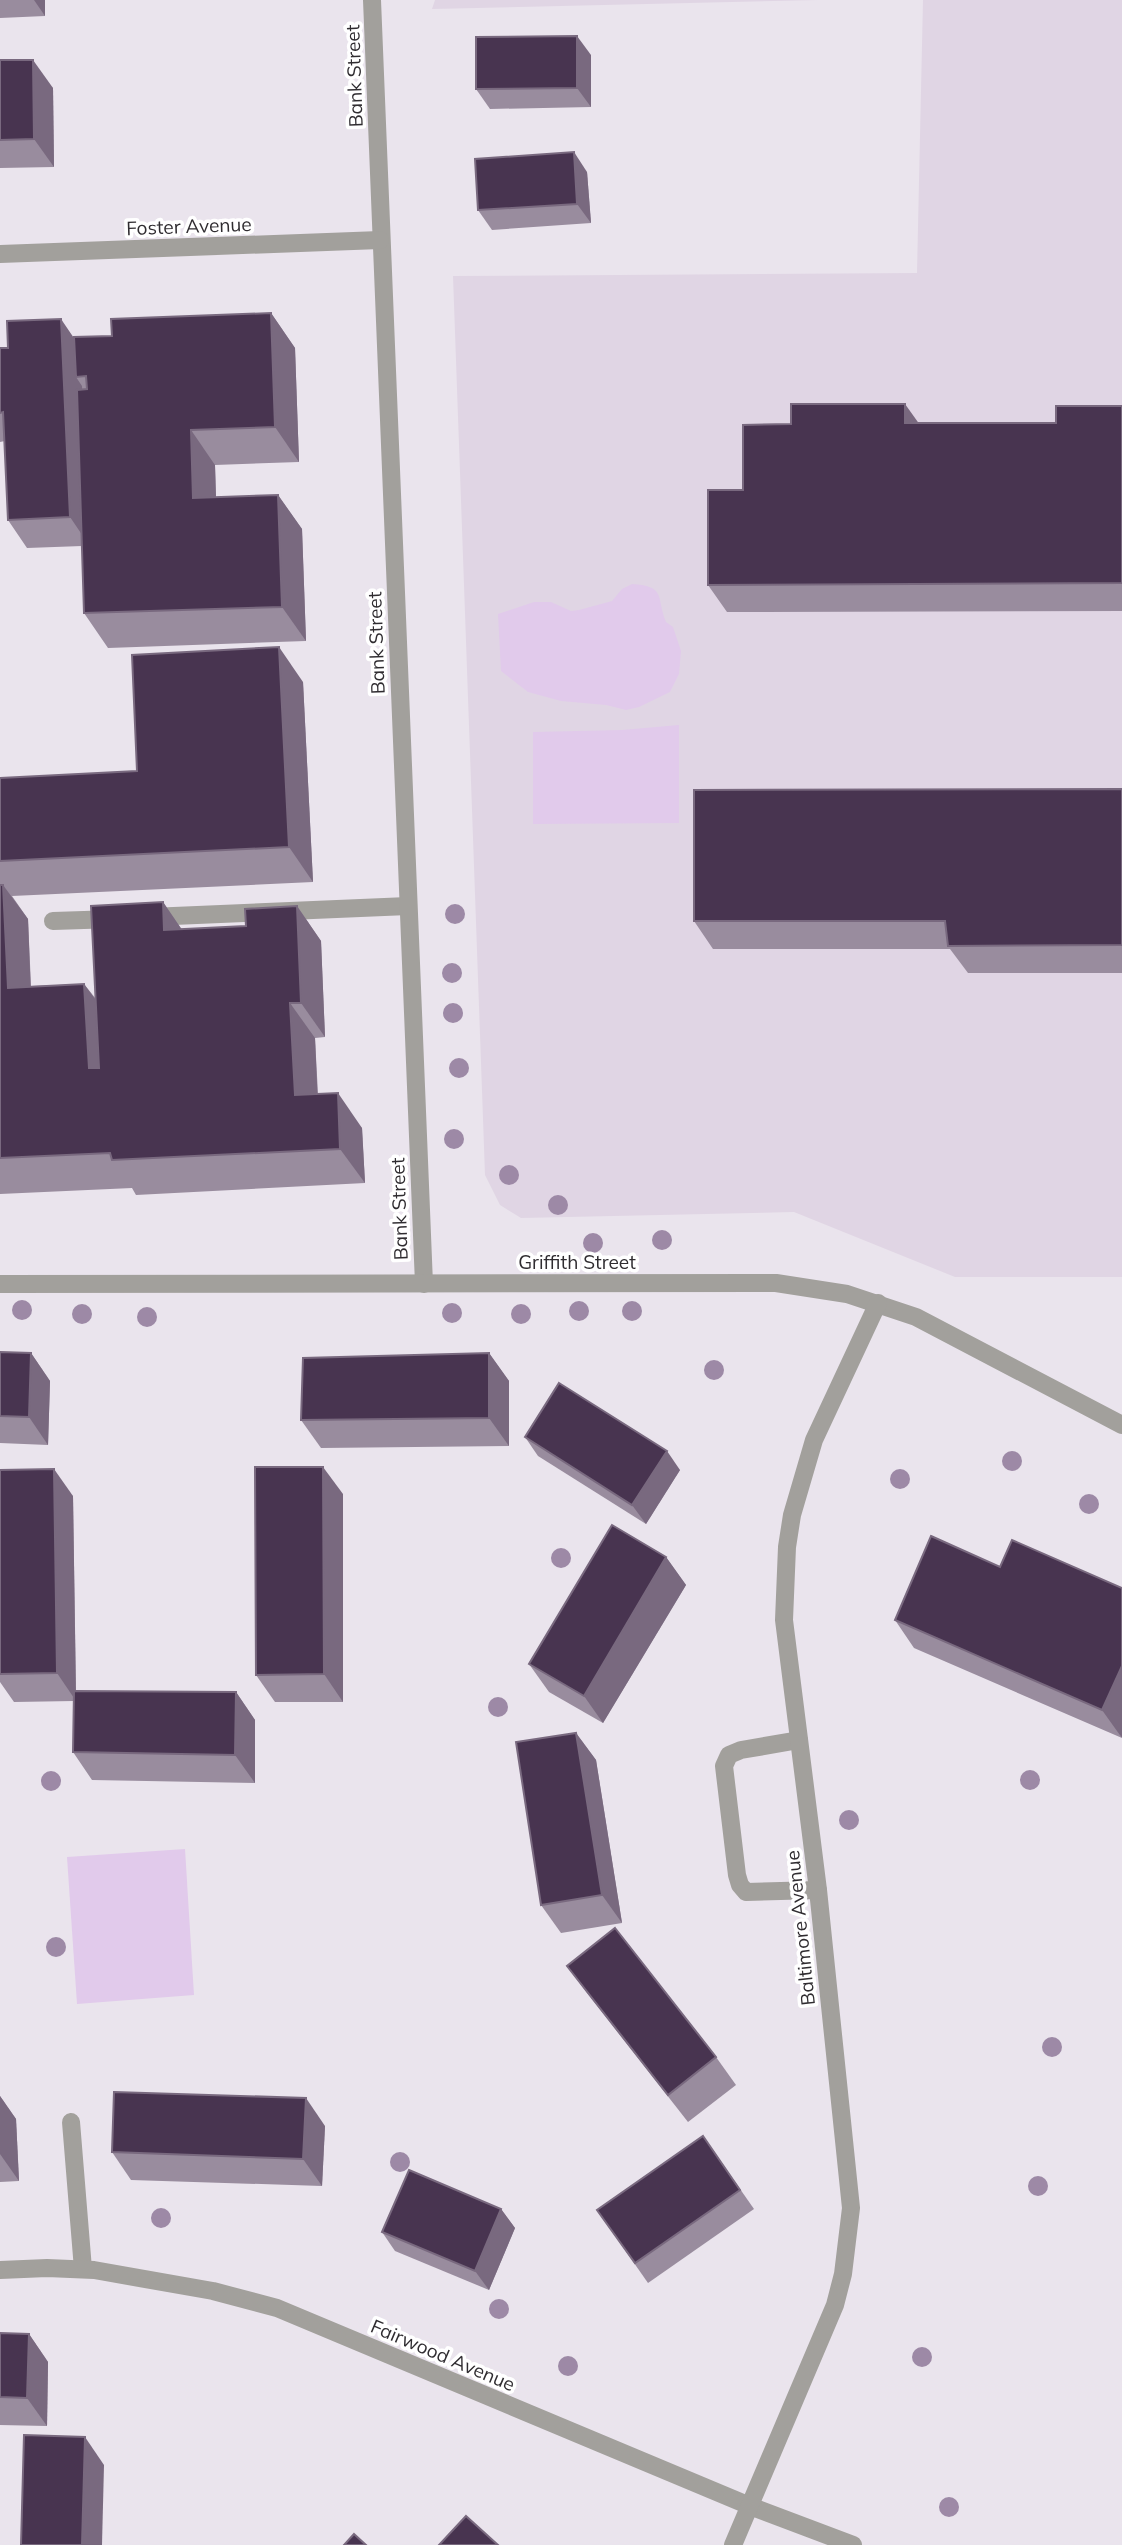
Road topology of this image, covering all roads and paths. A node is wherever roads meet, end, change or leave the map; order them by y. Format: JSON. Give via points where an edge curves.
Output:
{"nodes":[{"id":1,"x":372,"y":0,"type":"edge"},
{"id":2,"x":380,"y":240,"type":"junction"},
{"id":3,"x":0,"y":254,"type":"edge"},
{"id":4,"x":408,"y":906,"type":"junction"},
{"id":5,"x":53,"y":921,"type":"dead end"},
{"id":6,"x":0,"y":1284,"type":"edge"},
{"id":7,"x":424,"y":1284,"type":"junction"},
{"id":8,"x":878,"y":1303,"type":"junction"},
{"id":9,"x":1122,"y":1425,"type":"edge"},
{"id":10,"x":799,"y":1740,"type":"junction"},
{"id":11,"x":818,"y":1890,"type":"junction"},
{"id":12,"x":71,"y":2122,"type":"dead end"},
{"id":13,"x":83,"y":2269,"type":"junction"},
{"id":14,"x":0,"y":2270,"type":"edge"},
{"id":15,"x":750,"y":2506,"type":"junction"},
{"id":16,"x":733,"y":2545,"type":"edge"},
{"id":17,"x":853,"y":2545,"type":"edge"}],
"edges":[{"from":1,"to":2,"type":"street","name":"Bank Street"},
{"from":2,"to":3,"type":"street","name":"Foster Avenue"},
{"from":2,"to":4,"type":"street","name":"Bank Street"},
{"from":4,"to":5,"type":"street"},
{"from":4,"to":7,"type":"street","name":"Bank Street"},
{"from":6,"to":7,"type":"street","name":"Griffith Street"},
{"from":7,"to":8,"type":"street","name":"Griffith Street","via":[[776,1283]]},
{"from":8,"to":9,"type":"street","name":"Griffith Street","via":[[916,1317]]},
{"from":8,"to":10,"type":"street","name":"Baltimore Avenue","via":[[814,1440],[792,1510],[784,1620]]},
{"from":10,"to":11,"type":"street","name":"Baltimore Avenue"},
{"from":10,"to":11,"type":"street","via":[[729,1755],[724,1766],[737,1875],[746,1892]]},
{"from":11,"to":15,"type":"street","name":"Baltimore Avenue","via":[[850,2221],[835,2305]]},
{"from":12,"to":13,"type":"street"},
{"from":13,"to":14,"type":"street","name":"Fairwood Avenue"},
{"from":13,"to":15,"type":"street","name":"Fairwood Avenue","via":[[213,2291],[277,2308]]},
{"from":15,"to":16,"type":"street","name":"Baltimore Avenue"},
{"from":15,"to":17,"type":"street","name":"Fairwood Avenue"}]}
